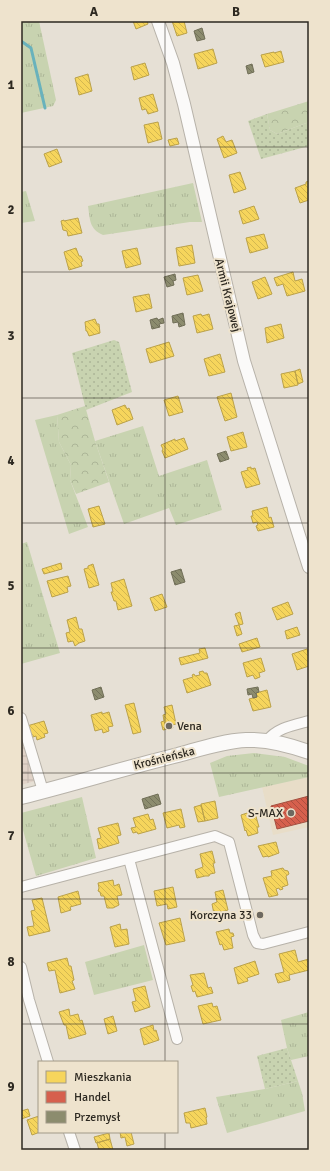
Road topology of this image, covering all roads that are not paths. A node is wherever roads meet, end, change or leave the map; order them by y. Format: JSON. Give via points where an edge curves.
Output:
{"nodes":[{"id":1,"x":158,"y":21,"type":"edge"},
{"id":2,"x":309,"y":567,"type":"edge"},
{"id":3,"x":21,"y":718,"type":"edge"},
{"id":4,"x":309,"y":721,"type":"edge"},
{"id":5,"x":268,"y":741,"type":"junction"},
{"id":6,"x":309,"y":752,"type":"edge"},
{"id":7,"x":43,"y":791,"type":"junction"},
{"id":8,"x":21,"y":797,"type":"edge"},
{"id":9,"x":129,"y":859,"type":"junction"},
{"id":10,"x":21,"y":887,"type":"edge"},
{"id":11,"x":309,"y":932,"type":"edge"},
{"id":12,"x":21,"y":967,"type":"edge"},
{"id":13,"x":177,"y":1039,"type":"dead end"},
{"id":14,"x":48,"y":1061,"type":"edge"},
{"id":15,"x":69,"y":1133,"type":"edge"},
{"id":16,"x":75,"y":1150,"type":"edge"}],
"edges":[{"from":1,"to":2,"type":"street","name":"Armii Krajowej","via":[[184,104],[244,361]]},
{"from":3,"to":7,"type":"street"},
{"from":4,"to":5,"type":"street","via":[[286,727],[272,735]]},
{"from":5,"to":6,"type":"main road","name":"Krośnieńska"},
{"from":5,"to":7,"type":"main road","name":"Krośnieńska","via":[[228,742]]},
{"from":7,"to":8,"type":"main road","name":"Krośnieńska"},
{"from":9,"to":10,"type":"street"},
{"from":9,"to":11,"type":"street","via":[[215,836],[229,842],[257,943],[263,944]]},
{"from":9,"to":13,"type":"street"},
{"from":12,"to":14,"type":"street"},
{"from":15,"to":16,"type":"street"}]}
